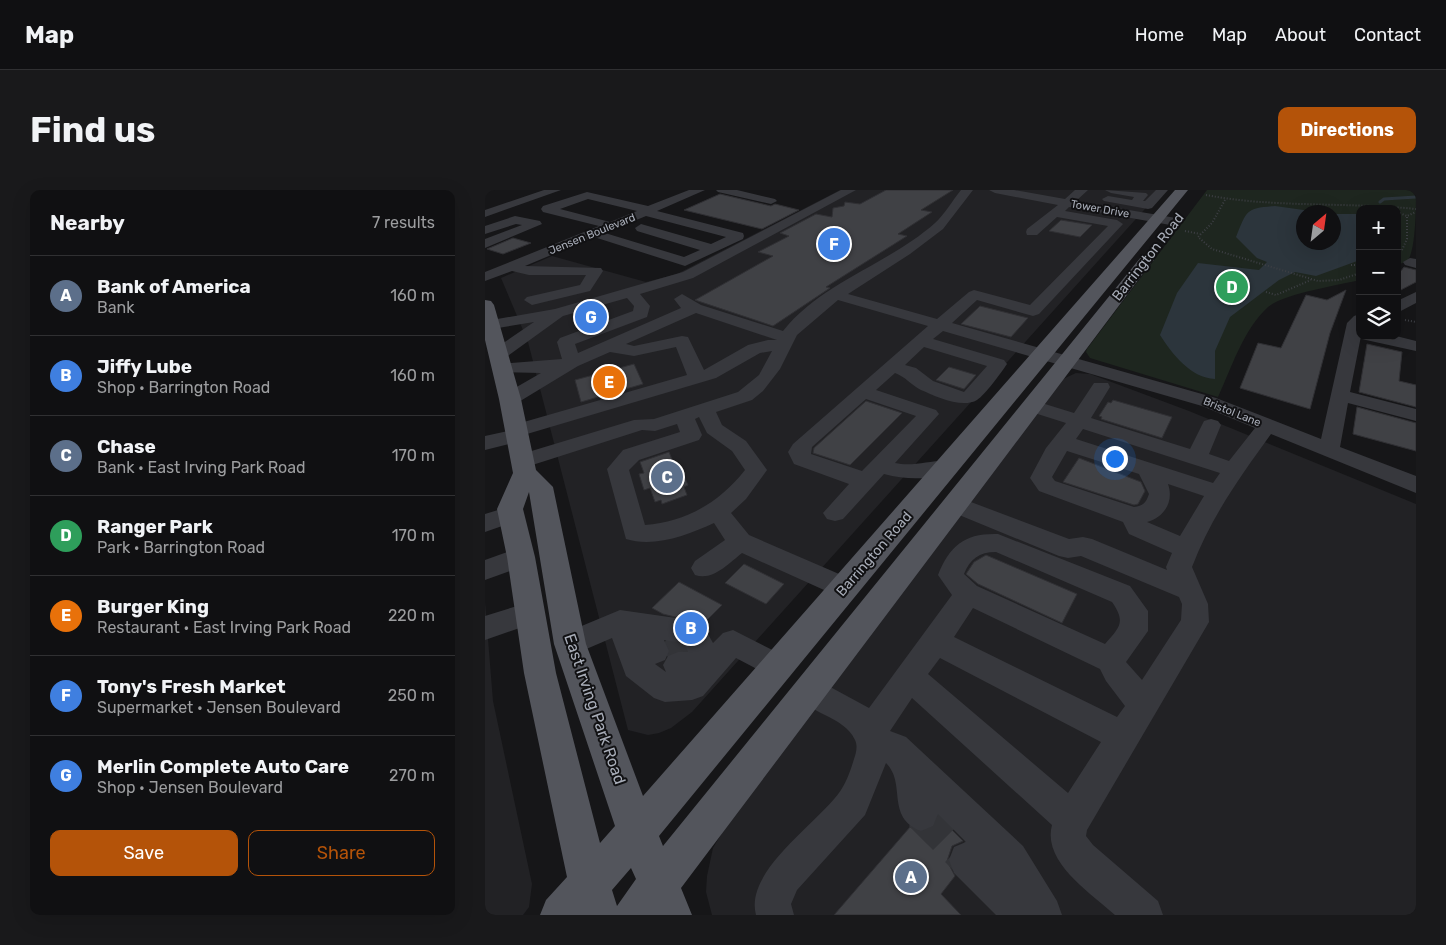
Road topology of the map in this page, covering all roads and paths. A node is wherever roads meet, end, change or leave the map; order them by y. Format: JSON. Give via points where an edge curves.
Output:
{"nodes":[{"id":1,"x":555,"y":190,"type":"edge"},
{"id":2,"x":699,"y":190,"type":"edge"},
{"id":3,"x":722,"y":190,"type":"edge"},
{"id":4,"x":850,"y":190,"type":"edge"},
{"id":5,"x":1056,"y":190,"type":"edge"},
{"id":6,"x":1111,"y":190,"type":"edge"},
{"id":7,"x":1161,"y":190,"type":"edge"},
{"id":8,"x":1182,"y":190,"type":"edge"},
{"id":9,"x":965,"y":192,"type":"edge"},
{"id":10,"x":1206,"y":195,"type":"dead end"},
{"id":11,"x":647,"y":196,"type":"dead end"},
{"id":12,"x":989,"y":196,"type":"edge"},
{"id":13,"x":1070,"y":200,"type":"edge"},
{"id":14,"x":1225,"y":200,"type":"junction"},
{"id":15,"x":771,"y":201,"type":"dead end"},
{"id":16,"x":670,"y":202,"type":"junction"},
{"id":17,"x":1135,"y":204,"type":"junction"},
{"id":18,"x":1376,"y":204,"type":"joint"},
{"id":19,"x":1186,"y":209,"type":"dead end"},
{"id":20,"x":648,"y":211,"type":"junction"},
{"id":21,"x":1416,"y":211,"type":"edge"},
{"id":22,"x":485,"y":214,"type":"edge"},
{"id":23,"x":1401,"y":214,"type":"edge"},
{"id":24,"x":1407,"y":216,"type":"junction"},
{"id":25,"x":668,"y":218,"type":"junction"},
{"id":26,"x":1158,"y":219,"type":"junction"},
{"id":27,"x":1176,"y":222,"type":"junction"},
{"id":28,"x":612,"y":226,"type":"junction"},
{"id":29,"x":704,"y":227,"type":"junction"},
{"id":30,"x":641,"y":228,"type":"junction"},
{"id":31,"x":485,"y":231,"type":"edge"},
{"id":32,"x":1032,"y":232,"type":"dead end"},
{"id":33,"x":552,"y":233,"type":"junction"},
{"id":34,"x":587,"y":236,"type":"junction"},
{"id":35,"x":1165,"y":236,"type":"dead end"},
{"id":36,"x":677,"y":239,"type":"junction"},
{"id":37,"x":614,"y":240,"type":"junction"},
{"id":38,"x":485,"y":244,"type":"edge"},
{"id":39,"x":566,"y":244,"type":"junction"},
{"id":40,"x":712,"y":249,"type":"junction"},
{"id":41,"x":1154,"y":250,"type":"dead end"},
{"id":42,"x":1401,"y":250,"type":"edge"},
{"id":43,"x":650,"y":251,"type":"junction"},
{"id":44,"x":509,"y":262,"type":"junction"},
{"id":45,"x":1351,"y":265,"type":"dead end"},
{"id":46,"x":1356,"y":266,"type":"edge"},
{"id":47,"x":535,"y":271,"type":"junction"},
{"id":48,"x":1356,"y":275,"type":"edge"},
{"id":49,"x":485,"y":277,"type":"edge"},
{"id":50,"x":671,"y":280,"type":"junction"},
{"id":51,"x":1316,"y":280,"type":"junction"},
{"id":52,"x":485,"y":290,"type":"edge"},
{"id":53,"x":517,"y":290,"type":"junction"},
{"id":54,"x":630,"y":292,"type":"junction"},
{"id":55,"x":1266,"y":292,"type":"dead end"},
{"id":56,"x":836,"y":295,"type":"junction"},
{"id":57,"x":1416,"y":297,"type":"edge"},
{"id":58,"x":1401,"y":306,"type":"edge"},
{"id":59,"x":695,"y":308,"type":"junction"},
{"id":60,"x":557,"y":312,"type":"junction"},
{"id":61,"x":488,"y":314,"type":"edge"},
{"id":62,"x":940,"y":325,"type":"junction"},
{"id":63,"x":1356,"y":332,"type":"edge"},
{"id":64,"x":1390,"y":340,"type":"edge"},
{"id":65,"x":785,"y":343,"type":"junction"},
{"id":66,"x":612,"y":345,"type":"junction"},
{"id":67,"x":1416,"y":346,"type":"edge"},
{"id":68,"x":1043,"y":354,"type":"junction"},
{"id":69,"x":925,"y":356,"type":"junction"},
{"id":70,"x":1067,"y":360,"type":"junction"},
{"id":71,"x":501,"y":361,"type":"junction"},
{"id":72,"x":572,"y":362,"type":"junction"},
{"id":73,"x":892,"y":367,"type":"junction"},
{"id":74,"x":698,"y":378,"type":"junction"},
{"id":75,"x":1101,"y":387,"type":"dead end"},
{"id":76,"x":863,"y":392,"type":"junction"},
{"id":77,"x":1339,"y":395,"type":"junction"},
{"id":78,"x":510,"y":399,"type":"junction"},
{"id":79,"x":1033,"y":406,"type":"junction"},
{"id":80,"x":1416,"y":416,"type":"edge"},
{"id":81,"x":710,"y":419,"type":"junction"},
{"id":82,"x":1079,"y":421,"type":"junction"},
{"id":83,"x":1211,"y":424,"type":"dead end"},
{"id":84,"x":655,"y":425,"type":"junction"},
{"id":85,"x":688,"y":426,"type":"junction"},
{"id":86,"x":1267,"y":426,"type":"junction"},
{"id":87,"x":517,"y":433,"type":"junction"},
{"id":88,"x":1063,"y":442,"type":"junction"},
{"id":89,"x":485,"y":443,"type":"edge"},
{"id":90,"x":1329,"y":450,"type":"junction"},
{"id":91,"x":592,"y":452,"type":"junction"},
{"id":92,"x":1197,"y":458,"type":"junction"},
{"id":93,"x":622,"y":462,"type":"junction"},
{"id":94,"x":524,"y":467,"type":"junction"},
{"id":95,"x":1147,"y":470,"type":"junction"},
{"id":96,"x":882,"y":472,"type":"junction"},
{"id":97,"x":1227,"y":482,"type":"junction"},
{"id":98,"x":1416,"y":485,"type":"edge"},
{"id":99,"x":956,"y":487,"type":"junction"},
{"id":100,"x":914,"y":508,"type":"junction"},
{"id":101,"x":718,"y":512,"type":"junction"},
{"id":102,"x":835,"y":513,"type":"dead end"},
{"id":103,"x":511,"y":514,"type":"junction"},
{"id":104,"x":1133,"y":516,"type":"junction"},
{"id":105,"x":485,"y":523,"type":"edge"},
{"id":106,"x":740,"y":542,"type":"junction"},
{"id":107,"x":1186,"y":548,"type":"junction"},
{"id":108,"x":521,"y":557,"type":"junction"},
{"id":109,"x":704,"y":568,"type":"dead end"},
{"id":110,"x":485,"y":570,"type":"edge"},
{"id":111,"x":844,"y":588,"type":"junction"},
{"id":112,"x":1189,"y":590,"type":"junction"},
{"id":113,"x":968,"y":594,"type":"junction"},
{"id":114,"x":530,"y":612,"type":"junction"},
{"id":115,"x":630,"y":624,"type":"junction"},
{"id":116,"x":485,"y":628,"type":"edge"},
{"id":117,"x":935,"y":641,"type":"junction"},
{"id":118,"x":570,"y":644,"type":"junction"},
{"id":119,"x":682,"y":650,"type":"junction"},
{"id":120,"x":1110,"y":660,"type":"junction"},
{"id":121,"x":778,"y":667,"type":"junction"},
{"id":122,"x":909,"y":677,"type":"junction"},
{"id":123,"x":810,"y":690,"type":"junction"},
{"id":124,"x":1144,"y":706,"type":"junction"},
{"id":125,"x":1123,"y":737,"type":"junction"},
{"id":126,"x":883,"y":747,"type":"junction"},
{"id":127,"x":921,"y":814,"type":"tunnel mouth"},
{"id":128,"x":1073,"y":820,"type":"junction"},
{"id":129,"x":637,"y":832,"type":"junction"},
{"id":130,"x":967,"y":860,"type":"tunnel mouth"},
{"id":131,"x":593,"y":899,"type":"edge"},
{"id":132,"x":654,"y":905,"type":"edge"},
{"id":133,"x":561,"y":915,"type":"edge"},
{"id":134,"x":775,"y":915,"type":"edge"},
{"id":135,"x":1024,"y":915,"type":"edge"},
{"id":136,"x":1043,"y":915,"type":"edge"},
{"id":137,"x":1145,"y":915,"type":"edge"}],
"edges":[{"from":1,"to":22,"type":"street"},
{"from":2,"to":16,"type":"street","name":"Jensen Boulevard"},
{"from":3,"to":15,"type":"street"},
{"from":4,"to":50,"type":"street","via":[[688,275]]},
{"from":5,"to":13,"type":"street"},
{"from":6,"to":17,"type":"street","via":[[1142,195]]},
{"from":7,"to":17,"type":"street","via":[[1148,205]]},
{"from":8,"to":26,"type":"main road","name":"Barrington Road"},
{"from":9,"to":12,"type":"street","name":"Tower Drive"},
{"from":9,"to":56,"type":"street","via":[[940,225]]},
{"from":10,"to":14,"type":"path"},
{"from":11,"to":16,"type":"street"},
{"from":12,"to":13,"type":"street","name":"Tower Drive"},
{"from":13,"to":17,"type":"street"},
{"from":13,"to":26,"type":"street","name":"Tower Drive"},
{"from":13,"to":32,"type":"street"},
{"from":13,"to":62,"type":"street","via":[[1117,224],[1033,311],[974,296]]},
{"from":14,"to":18,"type":"path","via":[[1306,205]]},
{"from":14,"to":51,"type":"path","via":[[1217,209],[1213,223],[1198,237],[1212,249]]},
{"from":16,"to":20,"type":"street","name":"Jensen Boulevard"},
{"from":18,"to":21,"type":"path"},
{"from":19,"to":27,"type":"main road","name":"Barrington Road"},
{"from":20,"to":25,"type":"street"},
{"from":20,"to":28,"type":"street","name":"Jensen Boulevard"},
{"from":20,"to":28,"type":"street","via":[[587,195],[547,209]]},
{"from":21,"to":24,"type":"path"},
{"from":23,"to":24,"type":"path"},
{"from":24,"to":42,"type":"path","via":[[1407,239]]},
{"from":25,"to":29,"type":"street"},
{"from":25,"to":30,"type":"street"},
{"from":26,"to":27,"type":"street","name":"Tower Drive"},
{"from":26,"to":68,"type":"main road","name":"Barrington Road"},
{"from":27,"to":35,"type":"main road","name":"Barrington Road"},
{"from":28,"to":34,"type":"street","name":"Jensen Boulevard"},
{"from":29,"to":36,"type":"street"},
{"from":29,"to":40,"type":"street","via":[[737,236]]},
{"from":30,"to":36,"type":"street"},
{"from":30,"to":37,"type":"street"},
{"from":31,"to":38,"type":"street","via":[[515,220],[536,224]]},
{"from":33,"to":34,"type":"street"},
{"from":33,"to":39,"type":"street"},
{"from":33,"to":44,"type":"street"},
{"from":34,"to":37,"type":"street"},
{"from":34,"to":39,"type":"street","name":"Jensen Boulevard"},
{"from":36,"to":40,"type":"street"},
{"from":36,"to":43,"type":"street"},
{"from":37,"to":43,"type":"street"},
{"from":39,"to":44,"type":"street","name":"Jensen Boulevard"},
{"from":40,"to":43,"type":"street","via":[[685,262]]},
{"from":41,"to":70,"type":"main road","name":"Barrington Road"},
{"from":44,"to":47,"type":"street"},
{"from":44,"to":49,"type":"street","name":"Jensen Boulevard"},
{"from":45,"to":46,"type":"path"},
{"from":47,"to":53,"type":"street","via":[[519,282]]},
{"from":47,"to":53,"type":"street","via":[[596,271],[585,288]]},
{"from":48,"to":51,"type":"path","via":[[1335,282]]},
{"from":50,"to":54,"type":"street"},
{"from":50,"to":59,"type":"street","via":[[685,304]]},
{"from":51,"to":55,"type":"path","via":[[1300,282],[1276,296]]},
{"from":52,"to":53,"type":"street"},
{"from":53,"to":61,"type":"street"},
{"from":54,"to":60,"type":"street"},
{"from":54,"to":72,"type":"street","via":[[642,306],[641,314],[566,342]]},
{"from":56,"to":62,"type":"street","name":"Bristol Lane"},
{"from":56,"to":65,"type":"street","via":[[797,325]]},
{"from":57,"to":58,"type":"street"},
{"from":59,"to":65,"type":"street"},
{"from":59,"to":66,"type":"street"},
{"from":60,"to":61,"type":"street"},
{"from":60,"to":71,"type":"street"},
{"from":61,"to":71,"type":"main road"},
{"from":62,"to":68,"type":"street","name":"Bristol Lane"},
{"from":62,"to":69,"type":"street"},
{"from":63,"to":77,"type":"street"},
{"from":64,"to":67,"type":"street"},
{"from":65,"to":74,"type":"street","via":[[754,349],[729,366]]},
{"from":65,"to":81,"type":"street","via":[[769,376],[757,388]]},
{"from":66,"to":72,"type":"street"},
{"from":66,"to":74,"type":"street","via":[[634,351],[682,341]]},
{"from":68,"to":70,"type":"street","name":"Bristol Lane"},
{"from":68,"to":99,"type":"main road","name":"Barrington Road"},
{"from":69,"to":69,"type":"street","via":[[919,372],[925,378],[972,394],[998,364],[974,357]]},
{"from":69,"to":73,"type":"street"},
{"from":69,"to":73,"type":"street"},
{"from":70,"to":79,"type":"main road","name":"Barrington Road"},
{"from":70,"to":86,"type":"street","name":"Bristol Lane","via":[[1209,402]]},
{"from":71,"to":72,"type":"street","via":[[548,367]]},
{"from":71,"to":78,"type":"main road"},
{"from":72,"to":78,"type":"street"},
{"from":73,"to":76,"type":"street"},
{"from":74,"to":87,"type":"street"},
{"from":75,"to":82,"type":"street"},
{"from":76,"to":96,"type":"street","via":[[929,414]]},
{"from":76,"to":96,"type":"street","via":[[803,444],[799,452],[802,459],[814,465],[854,478]]},
{"from":77,"to":80,"type":"street"},
{"from":77,"to":90,"type":"street"},
{"from":78,"to":87,"type":"main road"},
{"from":79,"to":82,"type":"street"},
{"from":79,"to":99,"type":"main road","name":"Barrington Road"},
{"from":81,"to":85,"type":"street"},
{"from":81,"to":101,"type":"street","via":[[739,446],[756,470],[739,494]]},
{"from":82,"to":88,"type":"street"},
{"from":82,"to":92,"type":"street"},
{"from":83,"to":92,"type":"street"},
{"from":84,"to":85,"type":"street"},
{"from":84,"to":91,"type":"street","via":[[646,434]]},
{"from":84,"to":94,"type":"street","via":[[641,424]]},
{"from":85,"to":93,"type":"street"},
{"from":86,"to":90,"type":"street","name":"Bristol Lane"},
{"from":86,"to":97,"type":"street"},
{"from":87,"to":89,"type":"street"},
{"from":87,"to":94,"type":"main road"},
{"from":88,"to":95,"type":"street"},
{"from":88,"to":104,"type":"street","via":[[1043,469],[1041,478],[1047,486]]},
{"from":90,"to":98,"type":"street","name":"Bristol Lane"},
{"from":91,"to":93,"type":"street","via":[[605,451]]},
{"from":91,"to":94,"type":"street"},
{"from":92,"to":97,"type":"street"},
{"from":93,"to":101,"type":"street","via":[[618,469],[635,533],[644,535],[691,524]]},
{"from":94,"to":103,"type":"main road","via":[[510,508]]},
{"from":94,"to":118,"type":"main road","name":"East Irving Park Road","via":[[541,488]]},
{"from":95,"to":97,"type":"street"},
{"from":95,"to":104,"type":"street","via":[[1161,494],[1149,513]]},
{"from":96,"to":99,"type":"street","via":[[915,473]]},
{"from":96,"to":100,"type":"street","via":[[913,495]]},
{"from":96,"to":102,"type":"street"},
{"from":97,"to":107,"type":"street","via":[[1201,519]]},
{"from":99,"to":100,"type":"main road","name":"Barrington Road"},
{"from":99,"to":112,"type":"street","via":[[1068,549],[1083,546]]},
{"from":99,"to":123,"type":"main road","name":"Barrington Road"},
{"from":100,"to":111,"type":"main road","name":"Barrington Road"},
{"from":101,"to":106,"type":"street"},
{"from":103,"to":105,"type":"street"},
{"from":103,"to":108,"type":"main road"},
{"from":104,"to":107,"type":"street","via":[[1139,528]]},
{"from":106,"to":109,"type":"street"},
{"from":106,"to":111,"type":"street"},
{"from":107,"to":112,"type":"street","via":[[1179,567]]},
{"from":108,"to":110,"type":"street"},
{"from":108,"to":114,"type":"main road"},
{"from":111,"to":121,"type":"main road","name":"Barrington Road"},
{"from":112,"to":124,"type":"street","via":[[1195,604],[1195,622]]},
{"from":113,"to":117,"type":"street"},
{"from":113,"to":120,"type":"street"},
{"from":113,"to":120,"type":"street","via":[[951,575],[963,553],[983,542],[998,543],[1121,594],[1134,611],[1135,631]]},
{"from":114,"to":116,"type":"street"},
{"from":114,"to":131,"type":"main road","via":[[540,673]]},
{"from":115,"to":118,"type":"street"},
{"from":115,"to":119,"type":"street"},
{"from":115,"to":119,"type":"street","via":[[635,667],[665,688],[692,686]]},
{"from":117,"to":122,"type":"street"},
{"from":117,"to":125,"type":"street"},
{"from":118,"to":129,"type":"main road","name":"East Irving Park Road"},
{"from":119,"to":121,"type":"street","via":[[733,642]]},
{"from":120,"to":124,"type":"street","via":[[1115,672]]},
{"from":121,"to":129,"type":"main road","name":"Barrington Road"},
{"from":122,"to":126,"type":"street"},
{"from":122,"to":128,"type":"street"},
{"from":123,"to":126,"type":"street","via":[[856,717]]},
{"from":123,"to":132,"type":"main road","name":"Barrington Road"},
{"from":124,"to":125,"type":"street"},
{"from":125,"to":128,"type":"street"},
{"from":126,"to":127,"type":"street"},
{"from":126,"to":134,"type":"street","via":[[853,803],[784,877],[772,904]]},
{"from":126,"to":136,"type":"street","via":[[1010,859]]},
{"from":128,"to":137,"type":"street","via":[[1068,842],[1080,858]]},
{"from":129,"to":131,"type":"main road","name":"Barrington Road"},
{"from":129,"to":132,"type":"main road","name":"East Irving Park Road"},
{"from":130,"to":135,"type":"street"},
{"from":131,"to":133,"type":"main road","name":"Barrington Road"}]}
